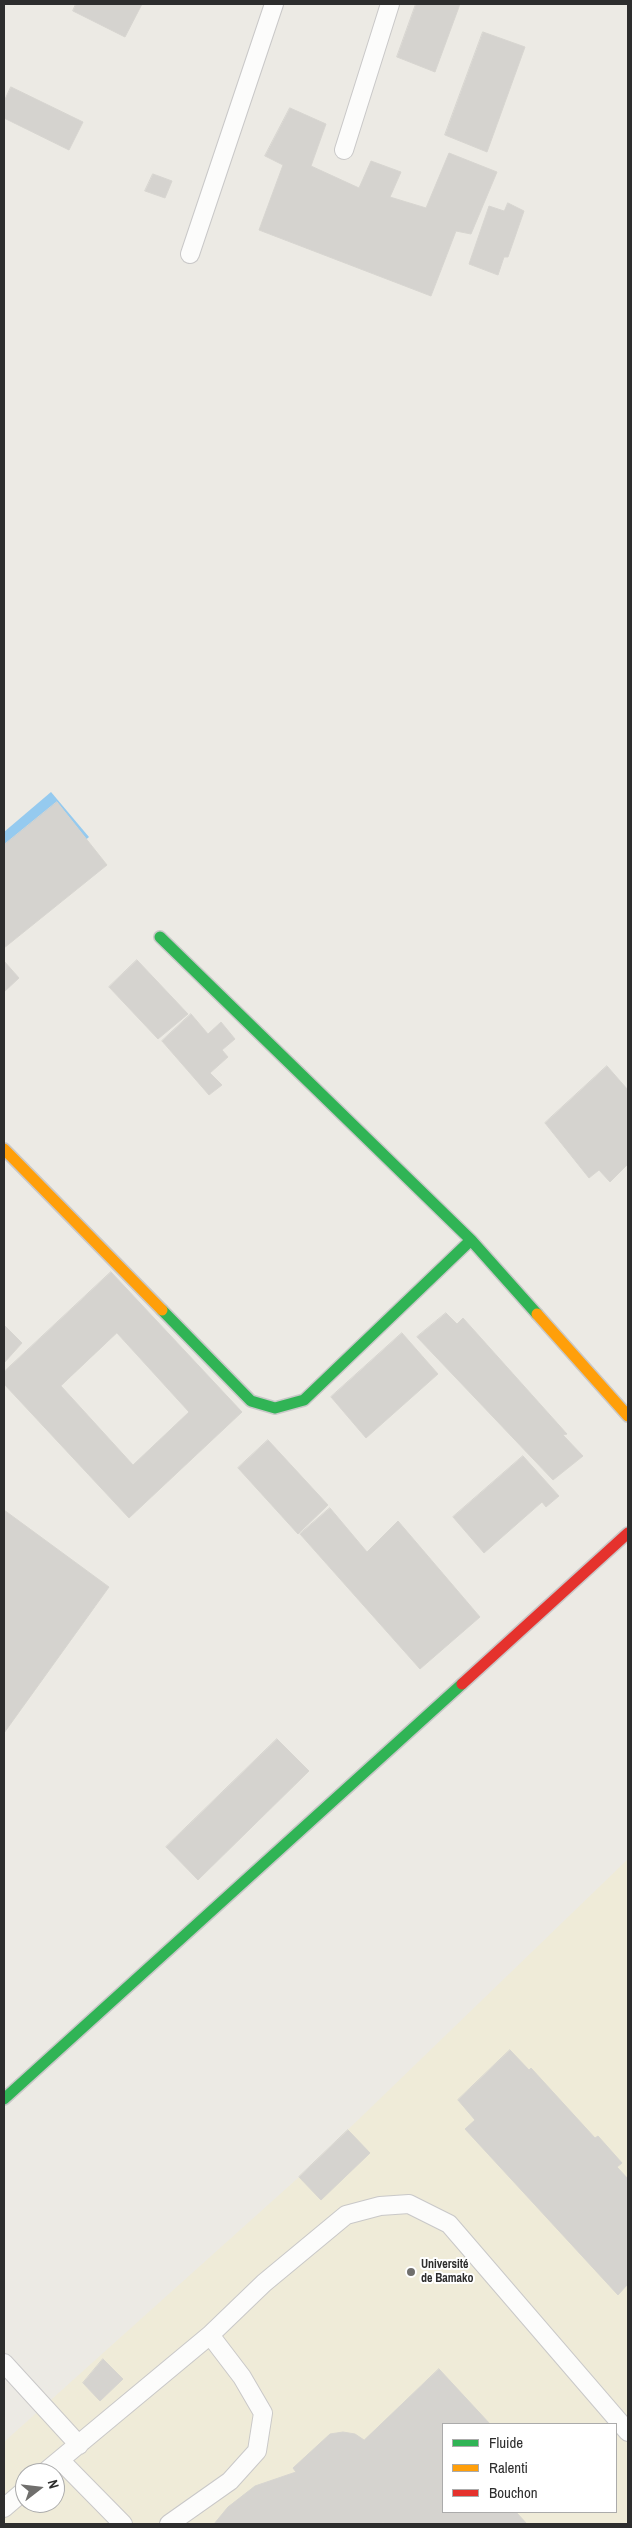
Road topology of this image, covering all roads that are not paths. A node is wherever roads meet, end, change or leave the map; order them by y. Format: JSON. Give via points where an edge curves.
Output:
{"nodes":[{"id":1,"x":274,"y":4,"type":"edge"},
{"id":2,"x":390,"y":4,"type":"edge"},
{"id":3,"x":344,"y":150,"type":"dead end"},
{"id":4,"x":190,"y":254,"type":"dead end"},
{"id":5,"x":160,"y":937,"type":"dead end"},
{"id":6,"x":4,"y":1149,"type":"edge"},
{"id":7,"x":471,"y":1240,"type":"junction"},
{"id":8,"x":628,"y":1416,"type":"edge"},
{"id":9,"x":628,"y":1533,"type":"edge"},
{"id":10,"x":4,"y":2098,"type":"edge"},
{"id":11,"x":210,"y":2335,"type":"junction"},
{"id":12,"x":4,"y":2363,"type":"edge"},
{"id":13,"x":628,"y":2432,"type":"edge"},
{"id":14,"x":79,"y":2445,"type":"junction"},
{"id":15,"x":60,"y":2460,"type":"junction"},
{"id":16,"x":56,"y":2463,"type":"edge"},
{"id":17,"x":15,"y":2499,"type":"edge"},
{"id":18,"x":4,"y":2508,"type":"edge"},
{"id":19,"x":123,"y":2524,"type":"edge"},
{"id":20,"x":169,"y":2524,"type":"edge"}],
"edges":[{"from":1,"to":4,"type":"lane"},
{"from":2,"to":3,"type":"lane"},
{"from":5,"to":7,"type":"street"},
{"from":6,"to":7,"type":"street","via":[[251,1401],[275,1408],[304,1400]]},
{"from":7,"to":8,"type":"street"},
{"from":9,"to":10,"type":"street"},
{"from":11,"to":13,"type":"lane","via":[[264,2283],[346,2215],[380,2206],[409,2204],[449,2224]]},
{"from":11,"to":14,"type":"lane"},
{"from":11,"to":20,"type":"lane","via":[[242,2377],[263,2413],[257,2451],[230,2481]]},
{"from":12,"to":14,"type":"lane"},
{"from":14,"to":15,"type":"lane"},
{"from":15,"to":16,"type":"lane"},
{"from":15,"to":19,"type":"lane"},
{"from":17,"to":18,"type":"lane"}]}
